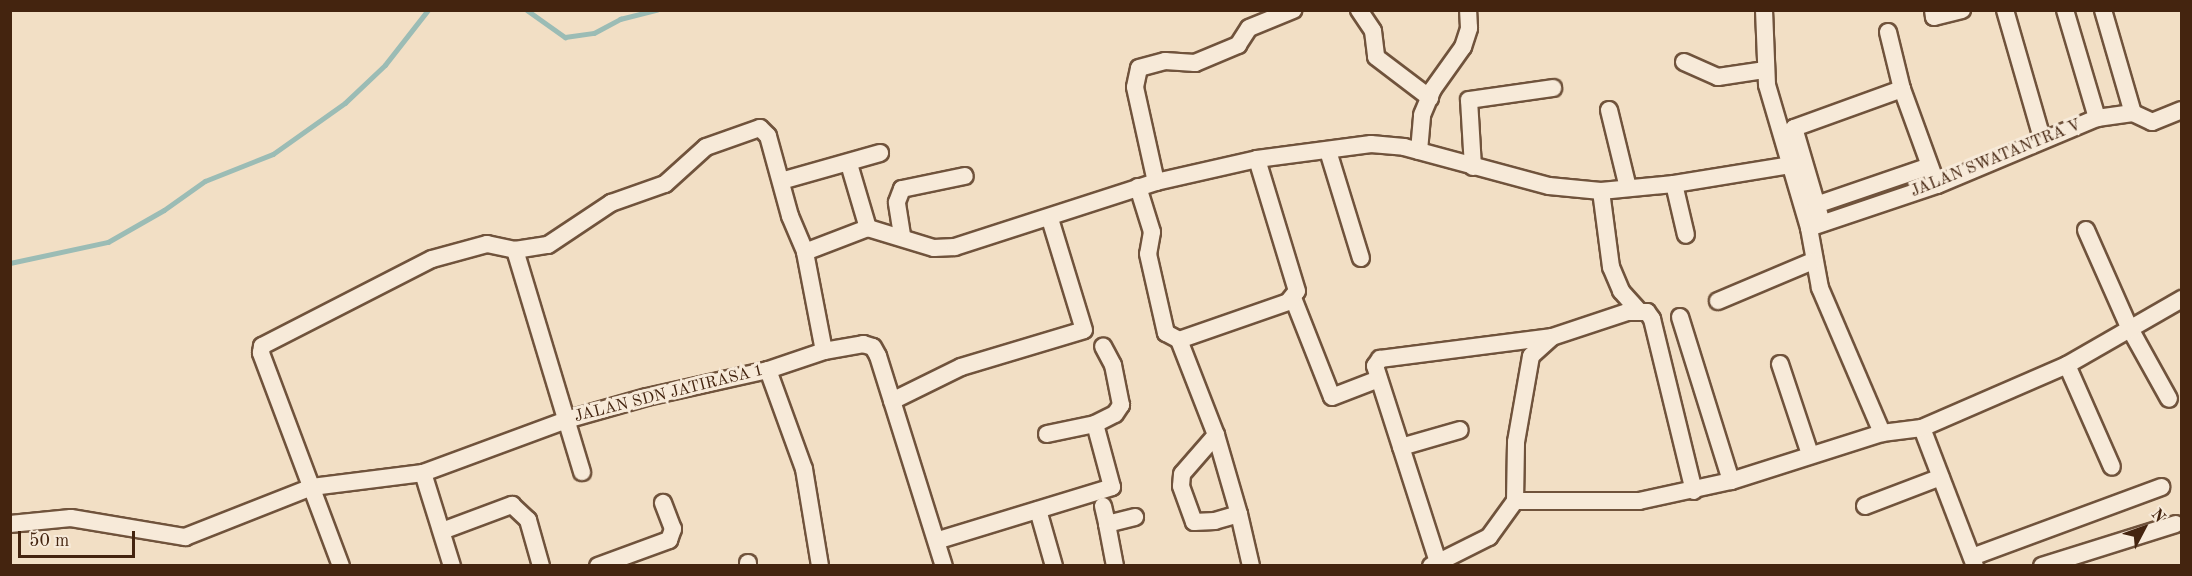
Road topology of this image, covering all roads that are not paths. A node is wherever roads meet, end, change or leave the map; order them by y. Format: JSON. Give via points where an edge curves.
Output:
{"nodes":[{"id":1,"x":1293,"y":10,"type":"edge"},
{"id":2,"x":1359,"y":10,"type":"edge"},
{"id":3,"x":1468,"y":10,"type":"edge"},
{"id":4,"x":1764,"y":10,"type":"edge"},
{"id":5,"x":1933,"y":10,"type":"edge"},
{"id":6,"x":1962,"y":10,"type":"edge"},
{"id":7,"x":2005,"y":10,"type":"edge"},
{"id":8,"x":2065,"y":10,"type":"edge"},
{"id":9,"x":2103,"y":10,"type":"edge"},
{"id":10,"x":1888,"y":32,"type":"dead end"},
{"id":11,"x":1684,"y":62,"type":"dead end"},
{"id":12,"x":1765,"y":70,"type":"junction"},
{"id":13,"x":1553,"y":88,"type":"dead end"},
{"id":14,"x":1902,"y":89,"type":"junction"},
{"id":15,"x":1430,"y":98,"type":"junction"},
{"id":16,"x":1610,"y":110,"type":"dead end"},
{"id":17,"x":2181,"y":110,"type":"edge"},
{"id":18,"x":2133,"y":113,"type":"junction"},
{"id":19,"x":2097,"y":118,"type":"junction"},
{"id":20,"x":2042,"y":138,"type":"junction"},
{"id":21,"x":1328,"y":151,"type":"junction"},
{"id":22,"x":1419,"y":151,"type":"junction"},
{"id":23,"x":880,"y":153,"type":"dead end"},
{"id":24,"x":1257,"y":159,"type":"junction"},
{"id":25,"x":849,"y":164,"type":"junction"},
{"id":26,"x":1791,"y":165,"type":"junction"},
{"id":27,"x":1930,"y":166,"type":"junction"},
{"id":28,"x":1473,"y":167,"type":"junction"},
{"id":29,"x":965,"y":176,"type":"dead end"},
{"id":30,"x":781,"y":181,"type":"junction"},
{"id":31,"x":1156,"y":182,"type":"junction"},
{"id":32,"x":1674,"y":184,"type":"junction"},
{"id":33,"x":1936,"y":185,"type":"junction"},
{"id":34,"x":1138,"y":187,"type":"junction"},
{"id":35,"x":1628,"y":188,"type":"junction"},
{"id":36,"x":1602,"y":190,"type":"junction"},
{"id":37,"x":1816,"y":205,"type":"junction"},
{"id":38,"x":1050,"y":219,"type":"junction"},
{"id":39,"x":1815,"y":226,"type":"junction"},
{"id":40,"x":868,"y":228,"type":"junction"},
{"id":41,"x":2086,"y":230,"type":"dead end"},
{"id":42,"x":1686,"y":235,"type":"dead end"},
{"id":43,"x":902,"y":236,"type":"junction"},
{"id":44,"x":515,"y":250,"type":"junction"},
{"id":45,"x":805,"y":252,"type":"junction"},
{"id":46,"x":1361,"y":258,"type":"dead end"},
{"id":47,"x":1813,"y":261,"type":"junction"},
{"id":48,"x":1293,"y":298,"type":"junction"},
{"id":49,"x":2181,"y":299,"type":"edge"},
{"id":50,"x":1718,"y":301,"type":"dead end"},
{"id":51,"x":1638,"y":310,"type":"junction"},
{"id":52,"x":1680,"y":317,"type":"dead end"},
{"id":53,"x":2129,"y":327,"type":"junction"},
{"id":54,"x":1552,"y":337,"type":"junction"},
{"id":55,"x":1179,"y":340,"type":"junction"},
{"id":56,"x":1103,"y":346,"type":"dead end"},
{"id":57,"x":824,"y":351,"type":"junction"},
{"id":58,"x":1780,"y":364,"type":"dead end"},
{"id":59,"x":2067,"y":365,"type":"junction"},
{"id":60,"x":768,"y":370,"type":"junction"},
{"id":61,"x":1379,"y":379,"type":"junction"},
{"id":62,"x":2169,"y":399,"type":"dead end"},
{"id":63,"x":892,"y":400,"type":"junction"},
{"id":64,"x":566,"y":420,"type":"junction"},
{"id":65,"x":1095,"y":424,"type":"junction"},
{"id":66,"x":1922,"y":428,"type":"junction"},
{"id":67,"x":1460,"y":430,"type":"dead end"},
{"id":68,"x":1882,"y":433,"type":"junction"},
{"id":69,"x":1047,"y":434,"type":"dead end"},
{"id":70,"x":1216,"y":435,"type":"junction"},
{"id":71,"x":1401,"y":447,"type":"junction"},
{"id":72,"x":1810,"y":454,"type":"junction"},
{"id":73,"x":2112,"y":467,"type":"dead end"},
{"id":74,"x":582,"y":472,"type":"dead end"},
{"id":75,"x":423,"y":473,"type":"junction"},
{"id":76,"x":1941,"y":477,"type":"junction"},
{"id":77,"x":1731,"y":481,"type":"junction"},
{"id":78,"x":312,"y":487,"type":"junction"},
{"id":79,"x":2161,"y":487,"type":"dead end"},
{"id":80,"x":1694,"y":491,"type":"junction"},
{"id":81,"x":1515,"y":501,"type":"junction"},
{"id":82,"x":663,"y":503,"type":"dead end"},
{"id":83,"x":1103,"y":506,"type":"dead end"},
{"id":84,"x":1865,"y":506,"type":"dead end"},
{"id":85,"x":1038,"y":510,"type":"junction"},
{"id":86,"x":1239,"y":514,"type":"junction"},
{"id":87,"x":1135,"y":517,"type":"dead end"},
{"id":88,"x":10,"y":524,"type":"edge"},
{"id":89,"x":1107,"y":524,"type":"junction"},
{"id":90,"x":2176,"y":524,"type":"dead end"},
{"id":91,"x":442,"y":531,"type":"junction"},
{"id":92,"x":939,"y":540,"type":"junction"},
{"id":93,"x":1974,"y":561,"type":"edge"},
{"id":94,"x":1434,"y":564,"type":"edge"},
{"id":95,"x":341,"y":566,"type":"edge"},
{"id":96,"x":452,"y":566,"type":"edge"},
{"id":97,"x":542,"y":566,"type":"edge"},
{"id":98,"x":598,"y":566,"type":"edge"},
{"id":99,"x":820,"y":566,"type":"edge"},
{"id":100,"x":944,"y":566,"type":"edge"},
{"id":101,"x":1054,"y":566,"type":"edge"},
{"id":102,"x":1116,"y":566,"type":"edge"},
{"id":103,"x":1251,"y":566,"type":"edge"},
{"id":104,"x":2042,"y":566,"type":"edge"}],
"edges":[{"from":1,"to":31,"type":"street","via":[[1249,28],[1238,45],[1195,63],[1165,61],[1136,72],[1138,112]]},
{"from":2,"to":15,"type":"street","via":[[1373,31],[1376,57]]},
{"from":3,"to":15,"type":"street","via":[[1469,28],[1463,47]]},
{"from":4,"to":12,"type":"street"},
{"from":5,"to":6,"type":"street","via":[[1934,17]]},
{"from":7,"to":20,"type":"street"},
{"from":8,"to":19,"type":"street"},
{"from":9,"to":18,"type":"street"},
{"from":10,"to":14,"type":"street"},
{"from":11,"to":12,"type":"street","via":[[1718,77]]},
{"from":12,"to":26,"type":"street"},
{"from":13,"to":28,"type":"street","via":[[1469,100]]},
{"from":14,"to":27,"type":"street"},
{"from":14,"to":37,"type":"street","via":[[1794,128]]},
{"from":15,"to":22,"type":"street","via":[[1422,115]]},
{"from":16,"to":35,"type":"street"},
{"from":17,"to":18,"type":"street","name":"JALAN SWATANTRA V","via":[[2152,122]]},
{"from":18,"to":19,"type":"street","name":"JALAN SWATANTRA V"},
{"from":19,"to":20,"type":"street","name":"JALAN SWATANTRA V"},
{"from":20,"to":33,"type":"street","name":"JALAN SWATANTRA V"},
{"from":21,"to":22,"type":"street","via":[[1371,144]]},
{"from":21,"to":24,"type":"street"},
{"from":21,"to":46,"type":"street"},
{"from":22,"to":28,"type":"street"},
{"from":23,"to":25,"type":"street"},
{"from":24,"to":31,"type":"street"},
{"from":24,"to":48,"type":"street","via":[[1297,291]]},
{"from":25,"to":30,"type":"street"},
{"from":25,"to":40,"type":"street"},
{"from":26,"to":32,"type":"street"},
{"from":26,"to":39,"type":"street"},
{"from":27,"to":33,"type":"street"},
{"from":27,"to":37,"type":"street"},
{"from":28,"to":36,"type":"street","via":[[1549,186]]},
{"from":29,"to":43,"type":"street","via":[[902,189],[897,202]]},
{"from":30,"to":44,"type":"street","via":[[768,136],[760,128],[706,147],[665,184],[611,203],[548,245]]},
{"from":30,"to":45,"type":"street"},
{"from":31,"to":34,"type":"street"},
{"from":32,"to":35,"type":"street"},
{"from":32,"to":42,"type":"street"},
{"from":33,"to":39,"type":"street","name":"JALAN SWATANTRA V"},
{"from":34,"to":38,"type":"street"},
{"from":34,"to":55,"type":"street","via":[[1152,232],[1148,254],[1156,296],[1167,333]]},
{"from":35,"to":36,"type":"street"},
{"from":36,"to":51,"type":"street","via":[[1611,267],[1621,291]]},
{"from":37,"to":39,"type":"street"},
{"from":38,"to":43,"type":"street","via":[[955,247],[934,248]]},
{"from":38,"to":63,"type":"street","via":[[1084,330],[961,367]]},
{"from":39,"to":47,"type":"street"},
{"from":40,"to":43,"type":"street"},
{"from":40,"to":45,"type":"street"},
{"from":41,"to":53,"type":"street"},
{"from":44,"to":64,"type":"street"},
{"from":44,"to":78,"type":"street","via":[[487,244],[432,259],[262,346],[261,353]]},
{"from":45,"to":57,"type":"street"},
{"from":47,"to":50,"type":"street"},
{"from":47,"to":68,"type":"street","via":[[1838,335]]},
{"from":48,"to":55,"type":"street"},
{"from":48,"to":61,"type":"street","via":[[1332,397]]},
{"from":49,"to":53,"type":"street"},
{"from":51,"to":54,"type":"street"},
{"from":51,"to":80,"type":"street","via":[[1647,312],[1652,319],[1663,351]]},
{"from":52,"to":77,"type":"street"},
{"from":53,"to":59,"type":"street"},
{"from":53,"to":62,"type":"street"},
{"from":54,"to":61,"type":"street","via":[[1380,359],[1375,366]]},
{"from":54,"to":81,"type":"street","via":[[1531,356],[1516,442]]},
{"from":55,"to":70,"type":"street"},
{"from":56,"to":65,"type":"street","via":[[1113,365],[1121,405],[1115,414]]},
{"from":57,"to":60,"type":"street","name":"JALAN SDN JATIRASA 1"},
{"from":57,"to":63,"type":"street","name":"JALAN SDN JATIRASA 1","via":[[863,344],[873,347]]},
{"from":58,"to":72,"type":"street"},
{"from":59,"to":66,"type":"street"},
{"from":59,"to":73,"type":"street"},
{"from":60,"to":64,"type":"street","name":"JALAN SDN JATIRASA 1","via":[[647,396]]},
{"from":60,"to":99,"type":"street","via":[[804,469]]},
{"from":61,"to":71,"type":"street"},
{"from":63,"to":92,"type":"street"},
{"from":64,"to":74,"type":"street"},
{"from":64,"to":75,"type":"street","name":"JALAN SDN JATIRASA 1"},
{"from":65,"to":69,"type":"street"},
{"from":65,"to":85,"type":"street","via":[[1112,487]]},
{"from":66,"to":68,"type":"street"},
{"from":66,"to":76,"type":"street"},
{"from":67,"to":71,"type":"street"},
{"from":68,"to":72,"type":"street"},
{"from":70,"to":86,"type":"street"},
{"from":70,"to":86,"type":"street","via":[[1182,474],[1181,486],[1194,522],[1215,522]]},
{"from":71,"to":94,"type":"street"},
{"from":72,"to":77,"type":"street"},
{"from":75,"to":78,"type":"street","name":"JALAN SDN JATIRASA 1"},
{"from":75,"to":91,"type":"street"},
{"from":76,"to":84,"type":"street"},
{"from":76,"to":93,"type":"street"},
{"from":77,"to":80,"type":"street"},
{"from":78,"to":88,"type":"street","name":"JALAN SDN JATIRASA 1","via":[[185,537],[71,518]]},
{"from":78,"to":95,"type":"street"},
{"from":79,"to":93,"type":"street"},
{"from":80,"to":81,"type":"street","via":[[1619,504]]},
{"from":81,"to":94,"type":"street","via":[[1489,537]]},
{"from":82,"to":98,"type":"street","via":[[673,529],[669,540]]},
{"from":83,"to":89,"type":"street"},
{"from":85,"to":92,"type":"street"},
{"from":85,"to":101,"type":"street"},
{"from":86,"to":103,"type":"street"},
{"from":87,"to":89,"type":"street"},
{"from":89,"to":102,"type":"street"},
{"from":90,"to":104,"type":"street"},
{"from":91,"to":96,"type":"street"},
{"from":91,"to":97,"type":"street","via":[[512,505],[528,520]]},
{"from":92,"to":100,"type":"street"}]}
